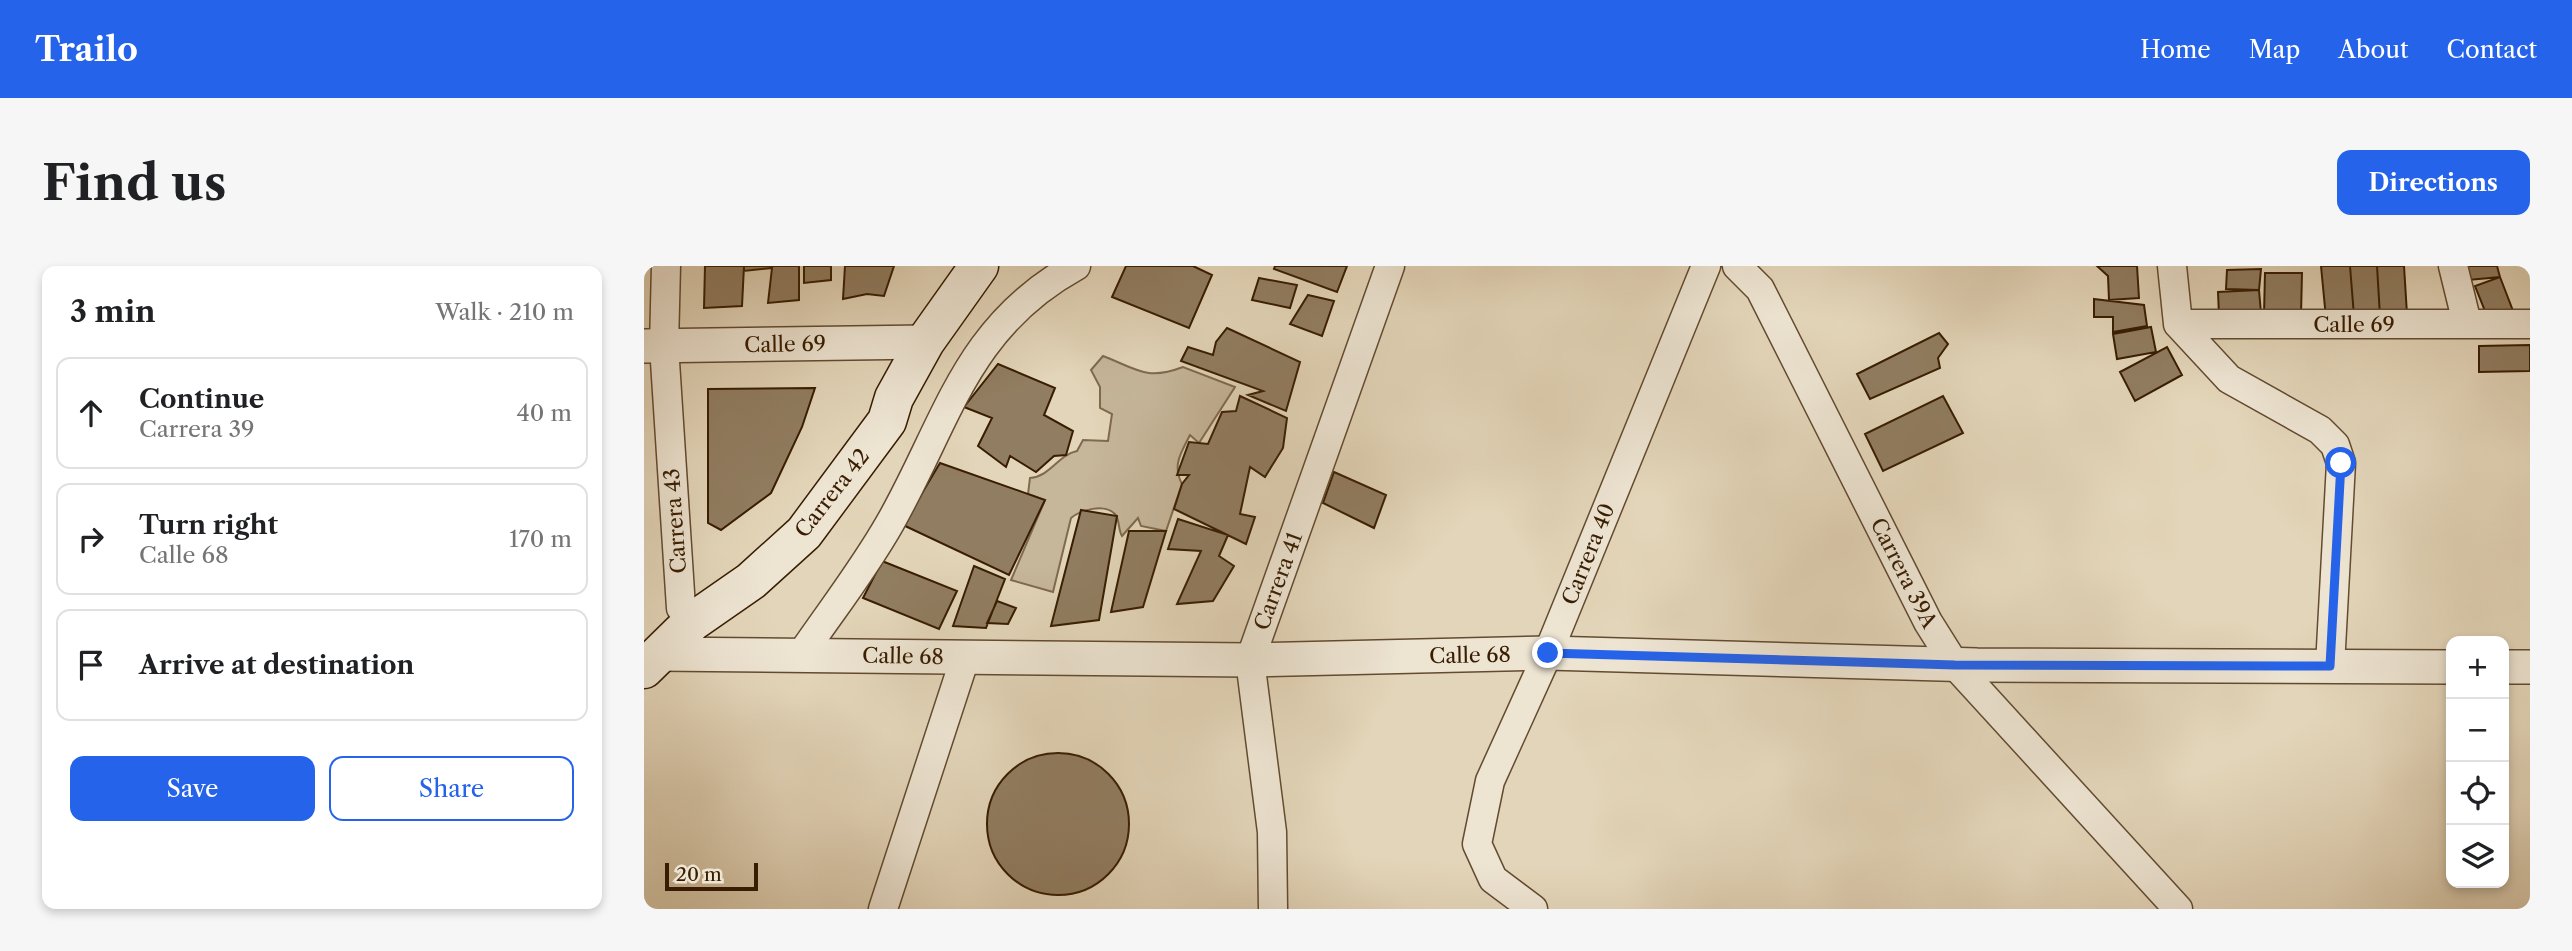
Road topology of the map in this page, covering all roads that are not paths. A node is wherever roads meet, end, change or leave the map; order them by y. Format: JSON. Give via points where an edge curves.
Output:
{"nodes":[{"id":1,"x":666,"y":266,"type":"edge"},
{"id":2,"x":979,"y":266,"type":"edge"},
{"id":3,"x":1076,"y":266,"type":"edge"},
{"id":4,"x":1390,"y":266,"type":"edge"},
{"id":5,"x":1706,"y":266,"type":"edge"},
{"id":6,"x":1737,"y":266,"type":"edge"},
{"id":7,"x":2172,"y":266,"type":"edge"},
{"id":8,"x":2453,"y":266,"type":"edge"},
{"id":9,"x":2467,"y":323,"type":"junction"},
{"id":10,"x":2178,"y":324,"type":"junction"},
{"id":11,"x":2530,"y":324,"type":"edge"},
{"id":12,"x":925,"y":342,"type":"junction"},
{"id":13,"x":654,"y":346,"type":"edge"},
{"id":14,"x":894,"y":398,"type":"junction"},
{"id":15,"x":681,"y":608,"type":"junction"},
{"id":16,"x":1548,"y":653,"type":"junction"},
{"id":17,"x":648,"y":654,"type":"edge"},
{"id":18,"x":801,"y":654,"type":"junction"},
{"id":19,"x":965,"y":657,"type":"junction"},
{"id":20,"x":1250,"y":660,"type":"junction"},
{"id":21,"x":1955,"y":665,"type":"junction"},
{"id":22,"x":2330,"y":666,"type":"junction"},
{"id":23,"x":2446,"y":667,"type":"edge"},
{"id":24,"x":2509,"y":667,"type":"edge"},
{"id":25,"x":2530,"y":667,"type":"edge"},
{"id":26,"x":883,"y":909,"type":"edge"},
{"id":27,"x":1273,"y":909,"type":"edge"},
{"id":28,"x":1533,"y":909,"type":"edge"},
{"id":29,"x":2178,"y":909,"type":"edge"}],
"edges":[{"from":1,"to":13,"type":"street","name":"Carrera 43"},
{"from":2,"to":12,"type":"main road","name":"Carrera 42"},
{"from":3,"to":18,"type":"street","via":[[1051,279],[984,342],[890,523]]},
{"from":4,"to":20,"type":"street","name":"Carrera 41"},
{"from":5,"to":16,"type":"street","name":"Carrera 40"},
{"from":6,"to":21,"type":"street","name":"Carrera 39A","via":[[1760,289],[1928,622]]},
{"from":7,"to":10,"type":"street"},
{"from":8,"to":9,"type":"street"},
{"from":9,"to":10,"type":"street","name":"Calle 69"},
{"from":9,"to":11,"type":"street","name":"Calle 69"},
{"from":10,"to":22,"type":"street","via":[[2229,379],[2320,430],[2335,445],[2341,463]]},
{"from":12,"to":13,"type":"street","name":"Calle 69"},
{"from":12,"to":14,"type":"main road","name":"Carrera 42"},
{"from":13,"to":15,"type":"street","name":"Carrera 43"},
{"from":14,"to":15,"type":"main road","name":"Carrera 42","via":[[873,410],[789,525],[736,572]]},
{"from":14,"to":17,"type":"main road","name":"Carrera 42","via":[[887,421],[804,533],[751,581]]},
{"from":15,"to":17,"type":"main road","name":"Carrera 42"},
{"from":16,"to":20,"type":"street","name":"Calle 68"},
{"from":16,"to":21,"type":"street","name":"Calle 68"},
{"from":16,"to":28,"type":"street","name":"Carrera 40","via":[[1490,781],[1477,844],[1493,879]]},
{"from":17,"to":18,"type":"street","name":"Calle 68"},
{"from":18,"to":19,"type":"street","name":"Calle 68"},
{"from":19,"to":20,"type":"street","name":"Calle 68"},
{"from":19,"to":26,"type":"street"},
{"from":20,"to":27,"type":"street","name":"Carrera 41","via":[[1272,832]]},
{"from":21,"to":22,"type":"street","name":"Calle 68"},
{"from":21,"to":29,"type":"street","name":"Carrera 39A"},
{"from":22,"to":23,"type":"street","name":"Calle 68"},
{"from":24,"to":25,"type":"street"}]}
